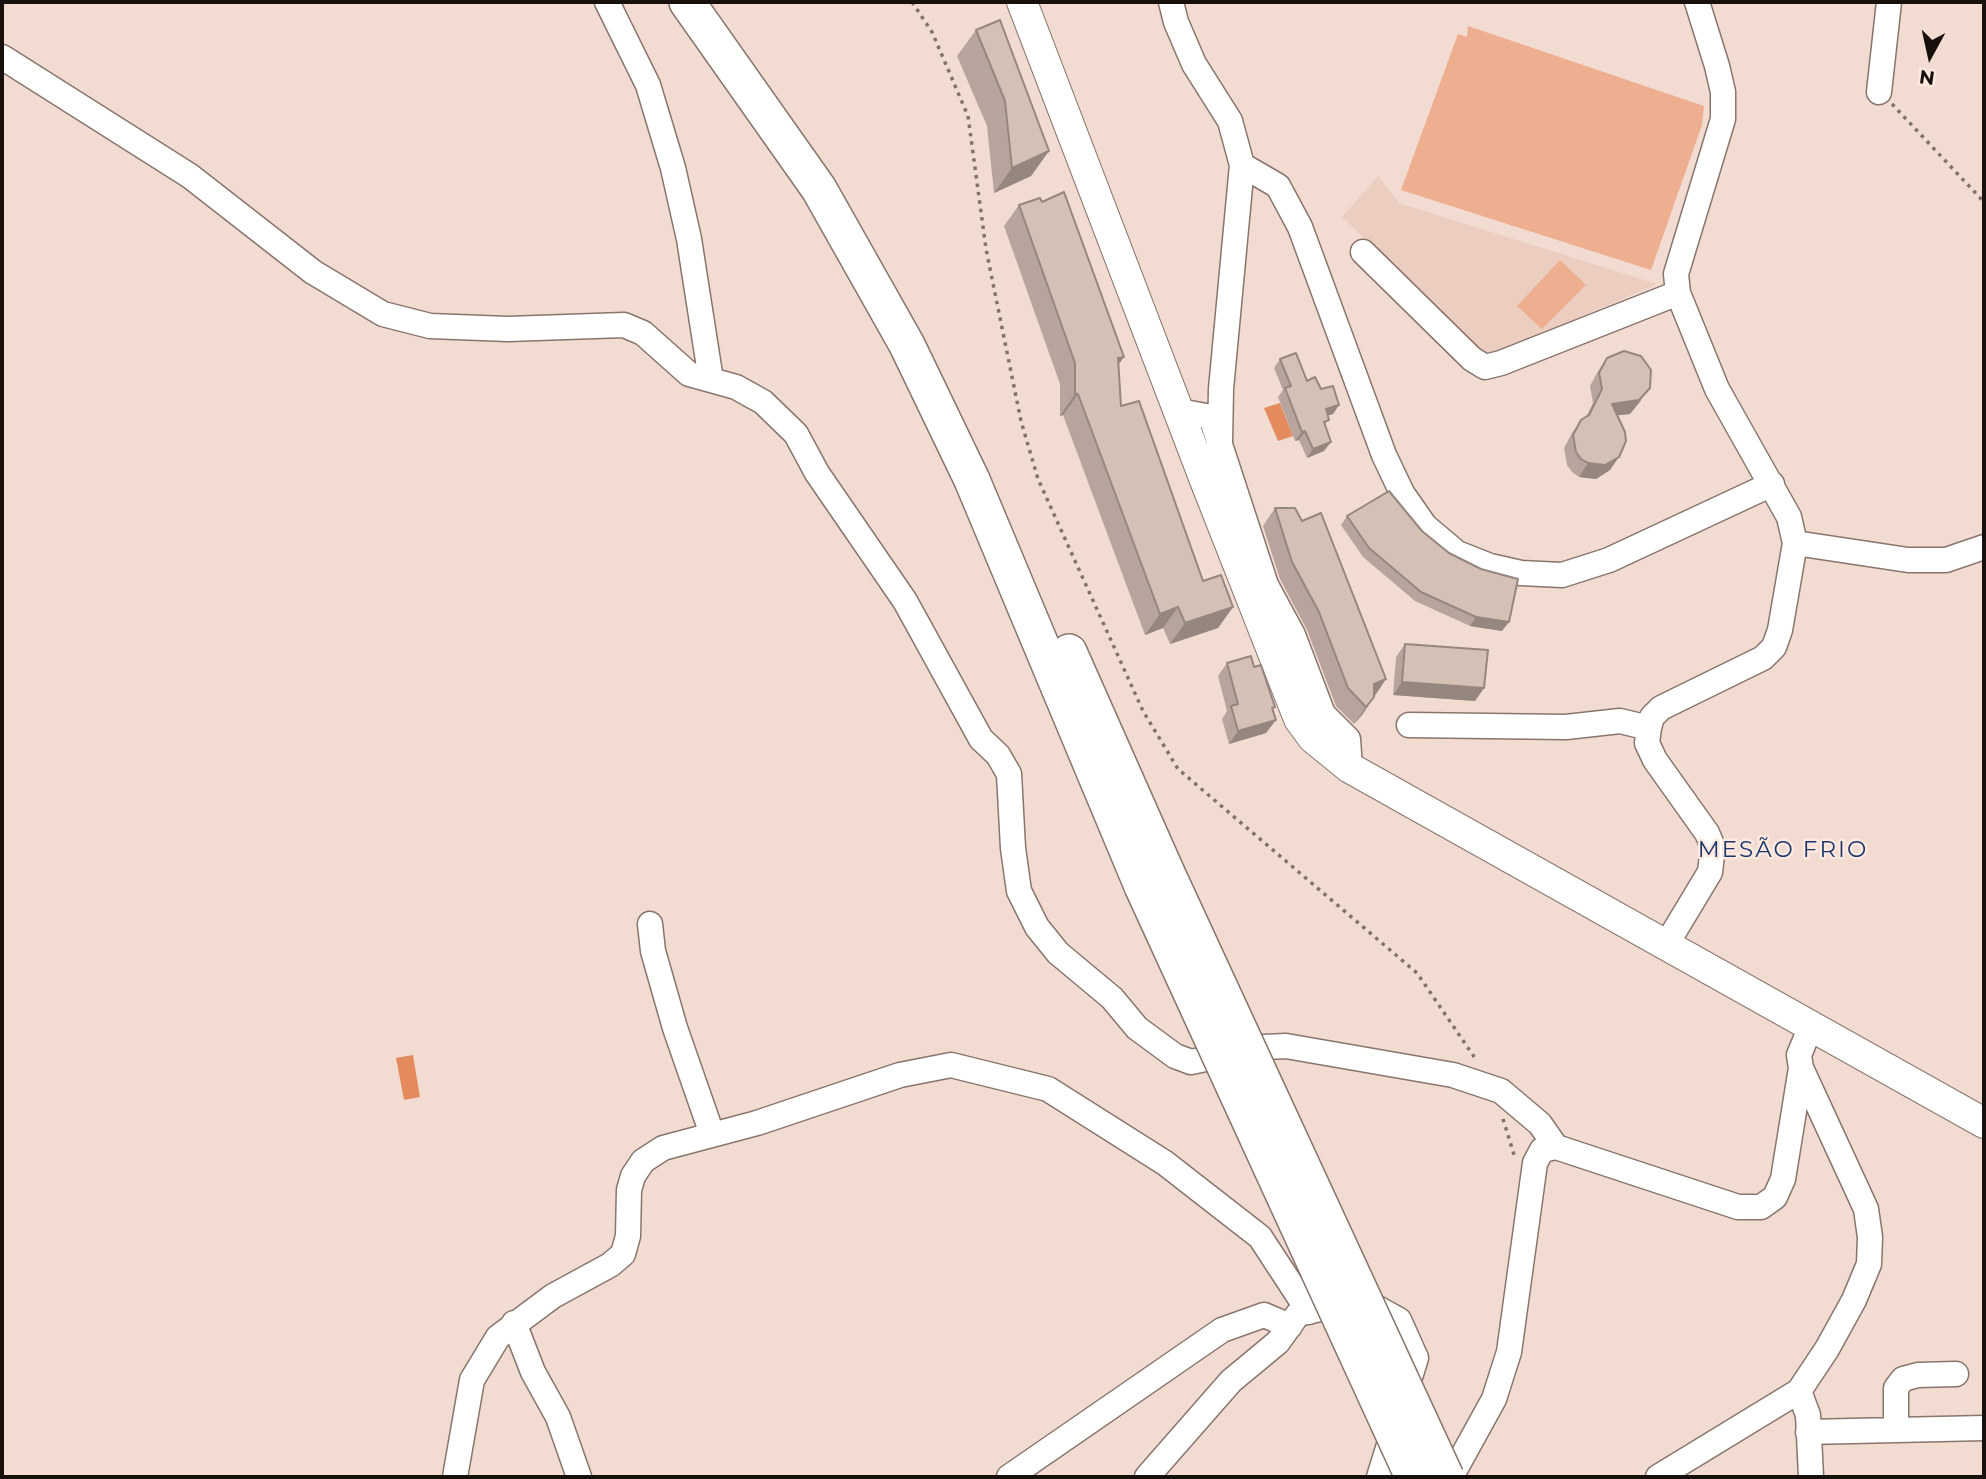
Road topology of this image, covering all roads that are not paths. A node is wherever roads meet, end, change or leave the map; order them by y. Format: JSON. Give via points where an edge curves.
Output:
{"nodes":[{"id":1,"x":607,"y":2,"type":"edge"},
{"id":2,"x":687,"y":2,"type":"edge"},
{"id":3,"x":704,"y":2,"type":"edge"},
{"id":4,"x":1022,"y":2,"type":"edge"},
{"id":5,"x":1171,"y":2,"type":"edge"},
{"id":6,"x":1697,"y":2,"type":"edge"},
{"id":7,"x":1889,"y":2,"type":"edge"},
{"id":8,"x":2,"y":57,"type":"edge"},
{"id":9,"x":1879,"y":92,"type":"road end"},
{"id":10,"x":1242,"y":164,"type":"junction"},
{"id":11,"x":1363,"y":252,"type":"dead end"},
{"id":12,"x":1678,"y":293,"type":"junction"},
{"id":13,"x":711,"y":380,"type":"junction"},
{"id":14,"x":1221,"y":389,"type":"junction"},
{"id":15,"x":1211,"y":416,"type":"junction"},
{"id":16,"x":1184,"y":424,"type":"junction"},
{"id":17,"x":1220,"y":443,"type":"junction"},
{"id":18,"x":1206,"y":483,"type":"junction"},
{"id":19,"x":1772,"y":484,"type":"junction"},
{"id":20,"x":1795,"y":543,"type":"junction"},
{"id":21,"x":1983,"y":548,"type":"edge"},
{"id":22,"x":1247,"y":560,"type":"junction"},
{"id":23,"x":1409,"y":725,"type":"dead end"},
{"id":24,"x":1648,"y":728,"type":"junction"},
{"id":25,"x":1155,"y":880,"type":"junction"},
{"id":26,"x":650,"y":924,"type":"dead end"},
{"id":27,"x":1666,"y":945,"type":"junction"},
{"id":28,"x":1811,"y":1026,"type":"junction"},
{"id":29,"x":1801,"y":1068,"type":"junction"},
{"id":30,"x":1984,"y":1123,"type":"edge"},
{"id":31,"x":712,"y":1134,"type":"junction"},
{"id":32,"x":1556,"y":1147,"type":"junction"},
{"id":33,"x":1299,"y":1319,"type":"junction"},
{"id":34,"x":514,"y":1323,"type":"junction"},
{"id":35,"x":1956,"y":1374,"type":"dead end"},
{"id":36,"x":1799,"y":1391,"type":"junction"},
{"id":37,"x":1984,"y":1428,"type":"edge"},
{"id":38,"x":1896,"y":1430,"type":"junction"},
{"id":39,"x":1808,"y":1432,"type":"junction"},
{"id":40,"x":455,"y":1477,"type":"edge"},
{"id":41,"x":579,"y":1477,"type":"edge"},
{"id":42,"x":1009,"y":1477,"type":"edge"},
{"id":43,"x":1147,"y":1477,"type":"edge"},
{"id":44,"x":1379,"y":1477,"type":"edge"},
{"id":45,"x":1413,"y":1477,"type":"edge"},
{"id":46,"x":1449,"y":1477,"type":"edge"},
{"id":47,"x":1658,"y":1477,"type":"edge"},
{"id":48,"x":1811,"y":1477,"type":"edge"}],
"edges":[{"from":1,"to":13,"type":"street","via":[[648,85],[673,168]]},
{"from":2,"to":25,"type":"highway","via":[[819,188],[907,345]]},
{"from":3,"to":25,"type":"highway","via":[[815,164],[955,403]]},
{"from":4,"to":16,"type":"main road"},
{"from":5,"to":10,"type":"street","via":[[1194,64],[1230,121]]},
{"from":6,"to":12,"type":"street","via":[[1723,92],[1723,119],[1676,274]]},
{"from":7,"to":9,"type":"street"},
{"from":8,"to":13,"type":"street","via":[[190,176],[313,272],[383,314],[430,326],[624,325],[643,333],[689,373]]},
{"from":10,"to":14,"type":"street"},
{"from":10,"to":19,"type":"street","via":[[1278,186],[1300,227],[1402,493],[1425,526],[1457,553],[1521,573],[1562,575],[1609,560]]},
{"from":11,"to":12,"type":"street","via":[[1485,367]]},
{"from":12,"to":19,"type":"street","via":[[1717,389]]},
{"from":13,"to":32,"type":"street","via":[[763,402],[796,434],[928,640],[981,739],[1009,774],[1019,891],[1037,927],[1137,1028],[1191,1062],[1286,1046],[1453,1075],[1501,1091],[1540,1124]]},
{"from":14,"to":15,"type":"street"},
{"from":14,"to":17,"type":"street"},
{"from":15,"to":16,"type":"street"},
{"from":15,"to":17,"type":"street"},
{"from":16,"to":18,"type":"main road"},
{"from":17,"to":18,"type":"street"},
{"from":17,"to":22,"type":"street"},
{"from":18,"to":22,"type":"main road"},
{"from":19,"to":20,"type":"street","via":[[1789,517]]},
{"from":20,"to":21,"type":"street","via":[[1908,560],[1945,560]]},
{"from":20,"to":24,"type":"street","via":[[1774,647],[1763,658],[1661,708]]},
{"from":22,"to":27,"type":"main road","via":[[1300,719],[1313,738],[1350,768]]},
{"from":23,"to":24,"type":"street","via":[[1566,727],[1620,721]]},
{"from":24,"to":27,"type":"street","via":[[1647,743],[1654,760],[1713,847],[1710,872]]},
{"from":25,"to":45,"type":"highway","bridge":true},
{"from":25,"to":46,"type":"highway","bridge":true},
{"from":26,"to":31,"type":"street","via":[[675,1028]]},
{"from":27,"to":28,"type":"main road"},
{"from":28,"to":29,"type":"street","via":[[1799,1055]]},
{"from":28,"to":30,"type":"main road"},
{"from":29,"to":32,"type":"street","via":[[1783,1179],[1775,1197],[1761,1207],[1738,1207]]},
{"from":29,"to":36,"type":"street","via":[[1866,1209],[1870,1237],[1869,1264],[1854,1300]]},
{"from":31,"to":33,"type":"street","via":[[900,1075],[951,1065],[1048,1089],[1165,1163],[1260,1237]]},
{"from":31,"to":34,"type":"street","via":[[663,1148],[643,1161],[629,1190],[628,1236],[622,1254]]},
{"from":32,"to":46,"type":"street","via":[[1542,1150],[1535,1163],[1509,1352],[1494,1399]]},
{"from":33,"to":42,"type":"street","via":[[1264,1315],[1222,1330]]},
{"from":33,"to":43,"type":"street","via":[[1231,1381]]},
{"from":33,"to":44,"type":"street","via":[[1366,1299],[1399,1320],[1416,1358]]},
{"from":34,"to":40,"type":"street","via":[[498,1337],[472,1380]]},
{"from":34,"to":41,"type":"street","via":[[533,1372],[558,1417]]},
{"from":35,"to":38,"type":"street","via":[[1903,1379],[1896,1388]]},
{"from":36,"to":39,"type":"street","via":[[1808,1415]]},
{"from":36,"to":47,"type":"street"},
{"from":37,"to":38,"type":"street"},
{"from":38,"to":39,"type":"street"},
{"from":39,"to":48,"type":"street"}]}
